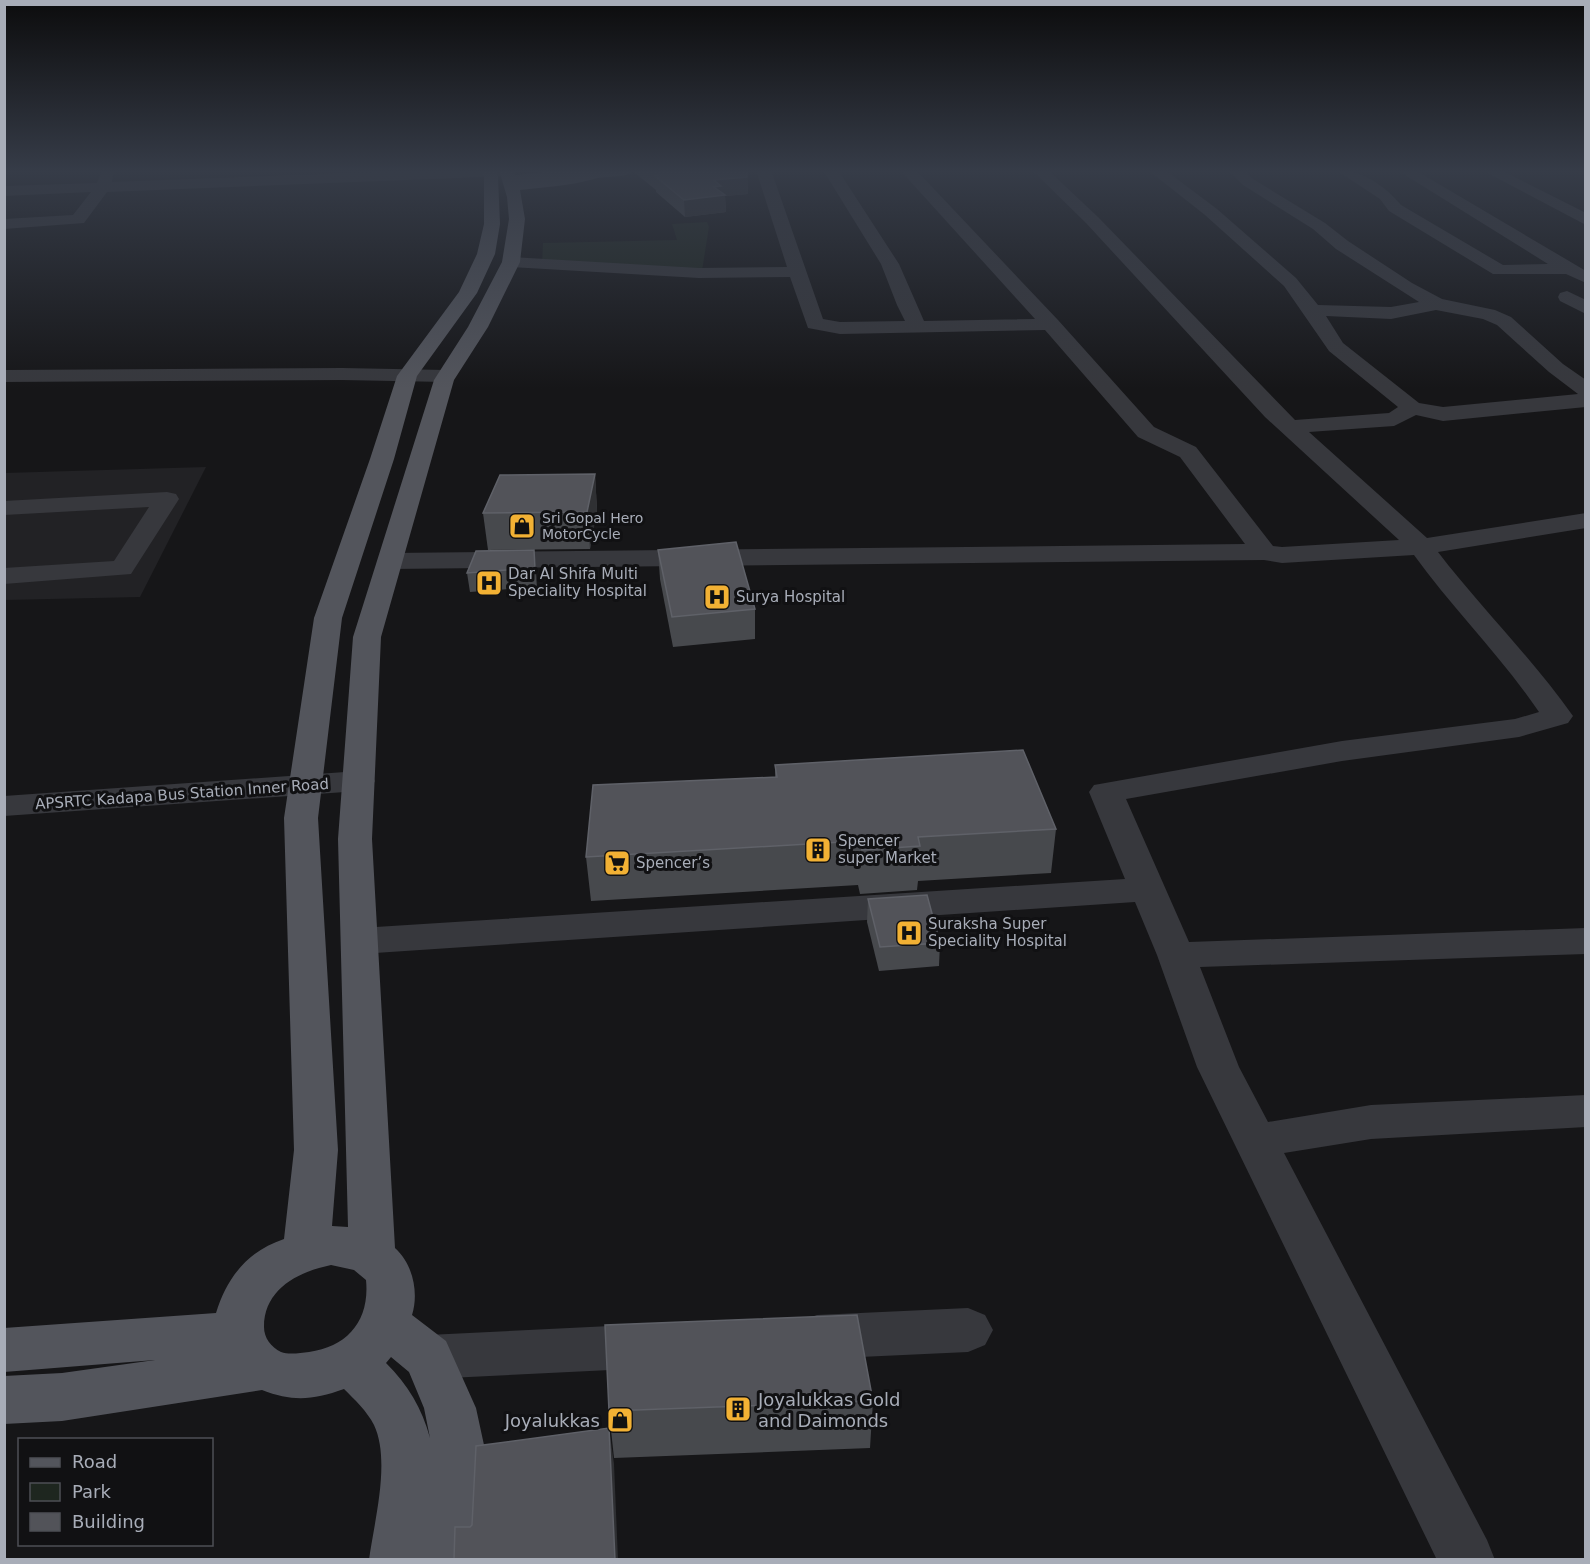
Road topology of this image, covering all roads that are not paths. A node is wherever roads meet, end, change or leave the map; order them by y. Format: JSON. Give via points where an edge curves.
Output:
{"nodes":[{"id":1,"x":488,"y":243,"type":"edge"},
{"id":2,"x":514,"y":243,"type":"edge"},
{"id":3,"x":788,"y":243,"type":"edge"},
{"id":4,"x":876,"y":243,"type":"edge"},
{"id":5,"x":975,"y":243,"type":"edge"},
{"id":6,"x":1113,"y":243,"type":"edge"},
{"id":7,"x":1246,"y":243,"type":"edge"},
{"id":8,"x":1343,"y":243,"type":"edge"},
{"id":9,"x":1454,"y":243,"type":"edge"},
{"id":10,"x":1525,"y":243,"type":"edge"},
{"id":11,"x":511,"y":262,"type":"junction"},
{"id":12,"x":1569,"y":269,"type":"junction"},
{"id":13,"x":798,"y":272,"type":"junction"},
{"id":14,"x":1586,"y":278,"type":"edge"},
{"id":15,"x":1568,"y":297,"type":"dead end"},
{"id":16,"x":1436,"y":304,"type":"junction"},
{"id":17,"x":1586,"y":308,"type":"edge"},
{"id":18,"x":1312,"y":310,"type":"junction"},
{"id":19,"x":1051,"y":324,"type":"junction"},
{"id":20,"x":919,"y":328,"type":"junction"},
{"id":21,"x":471,"y":336,"type":"junction"},
{"id":22,"x":436,"y":337,"type":"junction"},
{"id":23,"x":4,"y":376,"type":"edge"},
{"id":24,"x":407,"y":376,"type":"junction"},
{"id":25,"x":446,"y":376,"type":"junction"},
{"id":26,"x":1586,"y":390,"type":"edge"},
{"id":27,"x":1586,"y":400,"type":"edge"},
{"id":28,"x":1412,"y":408,"type":"junction"},
{"id":29,"x":1290,"y":427,"type":"junction"},
{"id":30,"x":1586,"y":497,"type":"edge"},
{"id":31,"x":1586,"y":505,"type":"edge"},
{"id":32,"x":4,"y":508,"type":"edge"},
{"id":33,"x":1586,"y":520,"type":"edge"},
{"id":34,"x":1422,"y":547,"type":"junction"},
{"id":35,"x":1264,"y":552,"type":"junction"},
{"id":36,"x":391,"y":561,"type":"junction"},
{"id":37,"x":4,"y":576,"type":"edge"},
{"id":38,"x":359,"y":781,"type":"junction"},
{"id":39,"x":305,"y":784,"type":"junction"},
{"id":40,"x":4,"y":806,"type":"edge"},
{"id":41,"x":1148,"y":889,"type":"junction"},
{"id":42,"x":1586,"y":940,"type":"edge"},
{"id":43,"x":360,"y":941,"type":"junction"},
{"id":44,"x":1176,"y":955,"type":"junction"},
{"id":45,"x":1586,"y":1110,"type":"edge"},
{"id":46,"x":1257,"y":1141,"type":"junction"},
{"id":47,"x":306,"y":1250,"type":"junction"},
{"id":48,"x":372,"y":1256,"type":"junction"},
{"id":49,"x":385,"y":1323,"type":"junction"},
{"id":50,"x":968,"y":1330,"type":"dead end"},
{"id":51,"x":769,"y":1340,"type":"edge"},
{"id":52,"x":698,"y":1343,"type":"edge"},
{"id":53,"x":4,"y":1350,"type":"edge"},
{"id":54,"x":250,"y":1351,"type":"junction"},
{"id":55,"x":428,"y":1357,"type":"junction"},
{"id":56,"x":351,"y":1361,"type":"junction"},
{"id":57,"x":4,"y":1400,"type":"edge"},
{"id":58,"x":397,"y":1560,"type":"edge"},
{"id":59,"x":450,"y":1560,"type":"edge"},
{"id":60,"x":1467,"y":1560,"type":"edge"}],
"edges":[{"from":1,"to":22,"type":"main road","via":[[468,293]]},
{"from":2,"to":11,"type":"main road"},
{"from":3,"to":13,"type":"street"},
{"from":4,"to":20,"type":"street"},
{"from":5,"to":19,"type":"street"},
{"from":6,"to":29,"type":"street"},
{"from":7,"to":18,"type":"street","via":[[1290,282]]},
{"from":8,"to":16,"type":"street"},
{"from":9,"to":12,"type":"street","via":[[1499,270]]},
{"from":10,"to":12,"type":"street"},
{"from":11,"to":13,"type":"street","via":[[699,273]]},
{"from":11,"to":21,"type":"main road"},
{"from":12,"to":14,"type":"street"},
{"from":13,"to":20,"type":"street","via":[[815,324],[840,328]]},
{"from":15,"to":17,"type":"street"},
{"from":16,"to":18,"type":"street","via":[[1391,313]]},
{"from":16,"to":26,"type":"street","via":[[1504,321]]},
{"from":18,"to":28,"type":"street","via":[[1336,347]]},
{"from":19,"to":20,"type":"street"},
{"from":19,"to":35,"type":"street","via":[[1146,432],[1188,452]]},
{"from":21,"to":22,"type":"main road"},
{"from":21,"to":25,"type":"main road"},
{"from":22,"to":24,"type":"main road"},
{"from":23,"to":24,"type":"street"},
{"from":24,"to":25,"type":"street"},
{"from":24,"to":39,"type":"main road","via":[[328,618]]},
{"from":25,"to":36,"type":"main road"},
{"from":27,"to":28,"type":"street","via":[[1443,414]]},
{"from":28,"to":29,"type":"street","via":[[1394,419]]},
{"from":29,"to":34,"type":"street"},
{"from":30,"to":31,"type":"street"},
{"from":32,"to":37,"type":"street","via":[[167,499],[123,568]]},
{"from":33,"to":34,"type":"street"},
{"from":34,"to":35,"type":"street","via":[[1282,555]]},
{"from":34,"to":41,"type":"street","via":[[1451,587],[1533,681],[1557,716],[1519,728],[1342,751],[1106,792]]},
{"from":35,"to":36,"type":"street"},
{"from":36,"to":38,"type":"main road","via":[[367,637]]},
{"from":38,"to":39,"type":"street","name":"APSRTC Kadapa Bus Station Inner Road"},
{"from":38,"to":43,"type":"main road","via":[[355,839]]},
{"from":39,"to":40,"type":"street","name":"APSRTC Kadapa Bus Station Inner Road"},
{"from":39,"to":47,"type":"main road","via":[[301,818],[316,1150]]},
{"from":41,"to":43,"type":"street"},
{"from":41,"to":44,"type":"street"},
{"from":42,"to":44,"type":"street"},
{"from":43,"to":48,"type":"main road"},
{"from":44,"to":46,"type":"street","via":[[1218,1067]]},
{"from":45,"to":46,"type":"street","via":[[1371,1122]]},
{"from":46,"to":60,"type":"street"},
{"from":47,"to":48,"type":"main road","via":[[331,1245],[353,1247]]},
{"from":47,"to":54,"type":"main road","via":[[283,1259],[263,1274],[248,1293],[240,1314]]},
{"from":48,"to":49,"type":"main road","via":[[387,1271],[393,1290],[391,1312]]},
{"from":49,"to":55,"type":"main road"},
{"from":49,"to":56,"type":"main road","via":[[363,1355]]},
{"from":50,"to":51,"type":"street"},
{"from":52,"to":55,"type":"street"},
{"from":53,"to":54,"type":"main road","via":[[123,1340]]},
{"from":54,"to":56,"type":"main road","via":[[283,1376],[310,1376]]},
{"from":54,"to":57,"type":"main road","via":[[62,1397]]},
{"from":55,"to":59,"type":"main road","via":[[450,1408],[458,1445]]},
{"from":56,"to":58,"type":"main road","via":[[392,1407],[403,1436],[407,1468]]}]}
